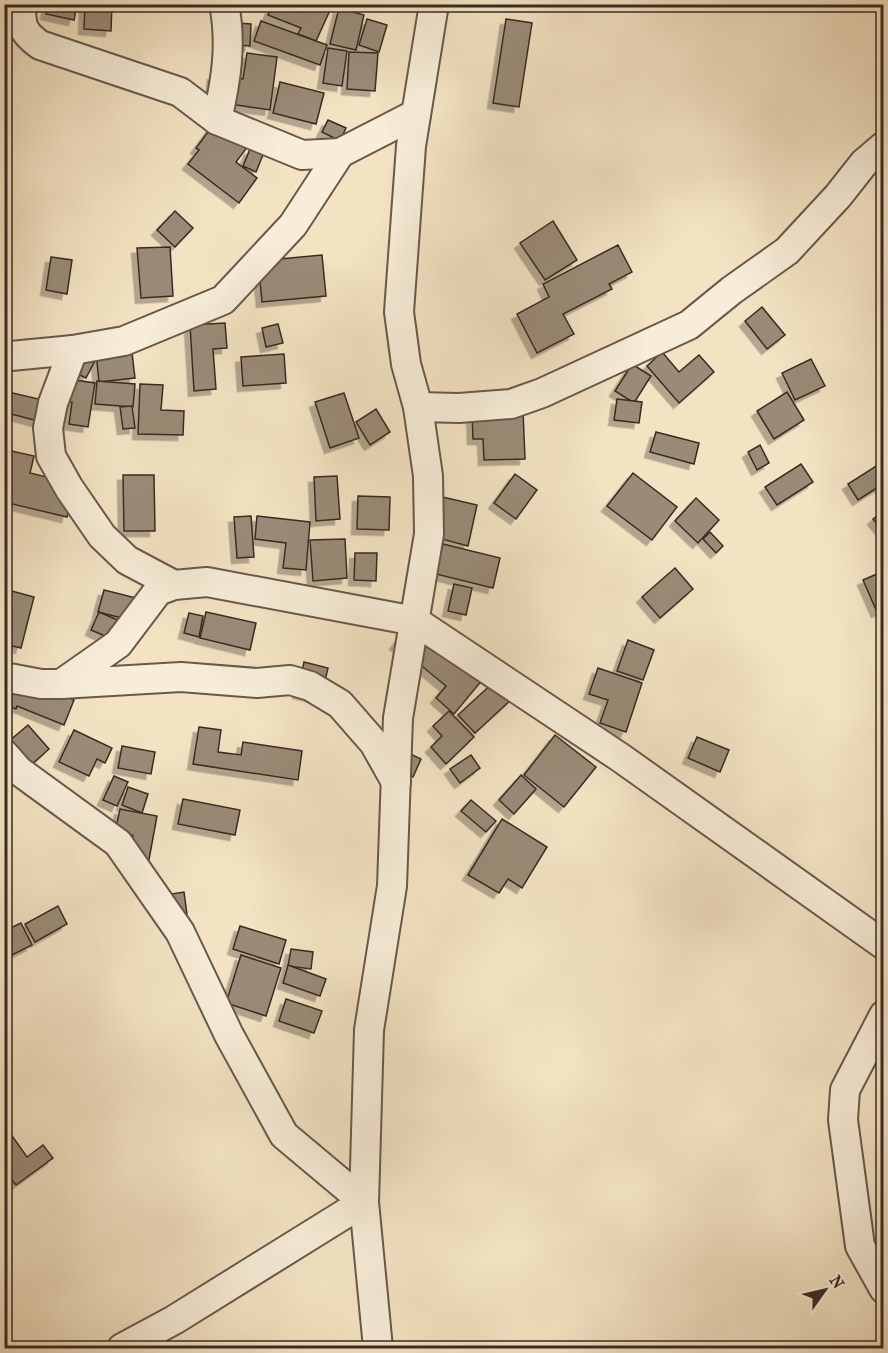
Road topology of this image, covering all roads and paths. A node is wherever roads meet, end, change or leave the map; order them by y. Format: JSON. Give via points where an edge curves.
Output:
{"nodes":[{"id":1,"x":21,"y":4,"type":"edge"},
{"id":2,"x":224,"y":4,"type":"edge"},
{"id":3,"x":434,"y":4,"type":"edge"},
{"id":4,"x":416,"y":114,"type":"junction"},
{"id":5,"x":217,"y":120,"type":"junction"},
{"id":6,"x":884,"y":146,"type":"edge"},
{"id":7,"x":340,"y":153,"type":"junction"},
{"id":8,"x":73,"y":350,"type":"junction"},
{"id":9,"x":4,"y":354,"type":"edge"},
{"id":10,"x":418,"y":406,"type":"junction"},
{"id":11,"x":174,"y":585,"type":"junction"},
{"id":12,"x":414,"y":621,"type":"junction"},
{"id":13,"x":4,"y":676,"type":"edge"},
{"id":14,"x":60,"y":684,"type":"junction"},
{"id":15,"x":4,"y":754,"type":"edge"},
{"id":16,"x":396,"y":782,"type":"junction"},
{"id":17,"x":884,"y":945,"type":"edge"},
{"id":18,"x":884,"y":1015,"type":"edge"},
{"id":19,"x":884,"y":1058,"type":"edge"},
{"id":20,"x":843,"y":1120,"type":"junction"},
{"id":21,"x":364,"y":1202,"type":"junction"},
{"id":22,"x":884,"y":1289,"type":"edge"},
{"id":23,"x":122,"y":1348,"type":"edge"},
{"id":24,"x":378,"y":1348,"type":"edge"}],
"edges":[{"from":1,"to":5,"type":"street","via":[[21,23],[27,36],[40,45],[180,92]]},
{"from":2,"to":5,"type":"street","via":[[226,83]]},
{"from":3,"to":4,"type":"street"},
{"from":4,"to":7,"type":"street"},
{"from":4,"to":10,"type":"street","via":[[399,312],[406,364]]},
{"from":5,"to":7,"type":"street","via":[[302,155]]},
{"from":6,"to":10,"type":"street","via":[[864,163],[787,251],[689,325],[511,404]]},
{"from":7,"to":8,"type":"street","via":[[293,225],[223,300],[124,341]]},
{"from":8,"to":9,"type":"street"},
{"from":8,"to":11,"type":"street","via":[[52,403],[48,428],[51,456],[102,536],[127,560]]},
{"from":10,"to":12,"type":"street","via":[[428,476],[429,534]]},
{"from":11,"to":12,"type":"street","via":[[207,582]]},
{"from":11,"to":14,"type":"street","via":[[158,591],[118,644]]},
{"from":12,"to":16,"type":"street","via":[[398,718]]},
{"from":12,"to":17,"type":"street","via":[[621,758]]},
{"from":13,"to":14,"type":"street"},
{"from":14,"to":16,"type":"street","via":[[181,677],[257,683],[290,680],[310,686],[340,704],[374,744]]},
{"from":15,"to":21,"type":"street","via":[[19,771],[118,843],[180,932],[229,1035],[284,1135]]},
{"from":16,"to":21,"type":"street","via":[[392,886],[369,1030]]},
{"from":18,"to":20,"type":"street","via":[[845,1090]]},
{"from":19,"to":20,"type":"street"},
{"from":20,"to":22,"type":"street","via":[[860,1246]]},
{"from":21,"to":23,"type":"street"},
{"from":21,"to":24,"type":"street"}]}
